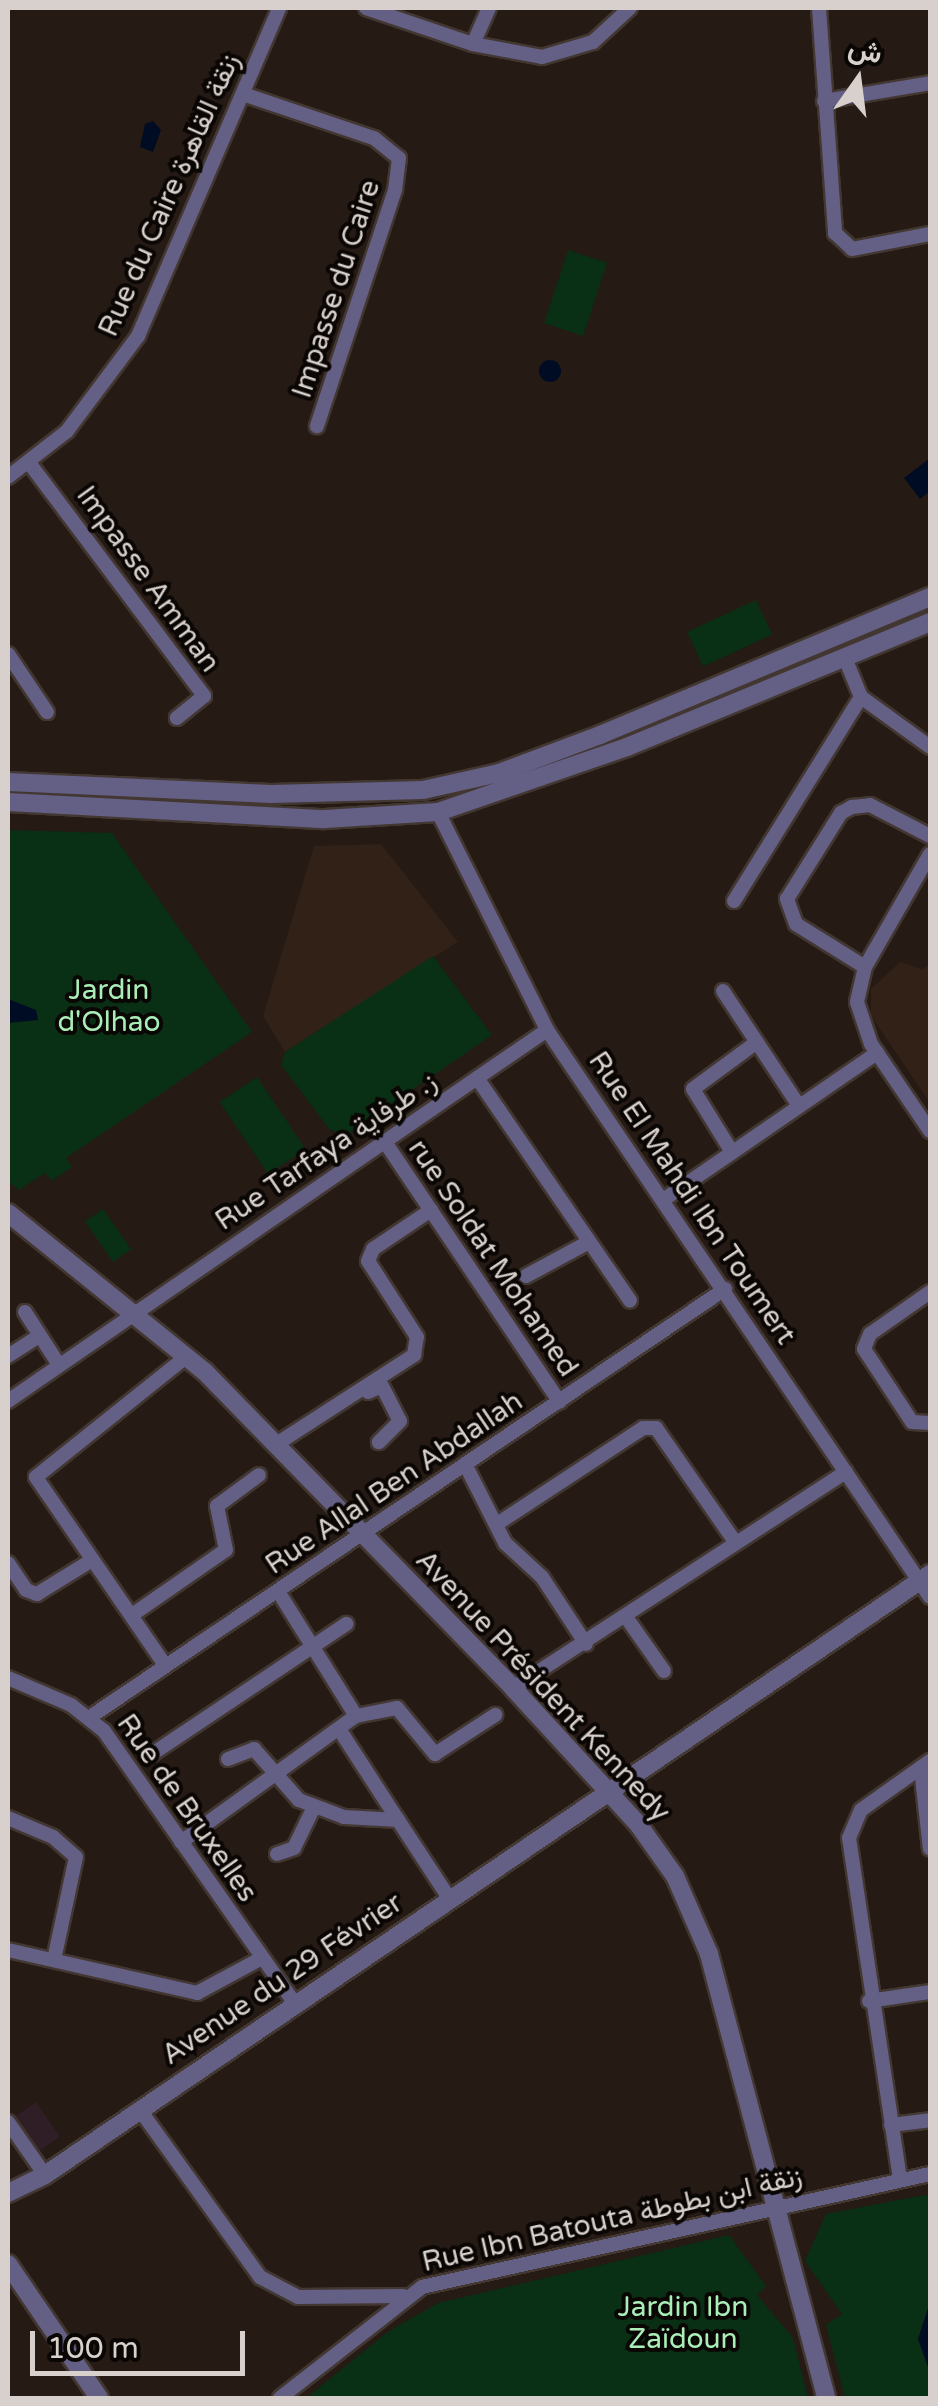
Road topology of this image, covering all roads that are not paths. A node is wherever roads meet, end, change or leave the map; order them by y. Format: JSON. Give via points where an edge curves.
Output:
{"nodes":[{"id":1,"x":279,"y":8,"type":"edge"},
{"id":2,"x":366,"y":8,"type":"edge"},
{"id":3,"x":489,"y":8,"type":"edge"},
{"id":4,"x":630,"y":8,"type":"edge"},
{"id":5,"x":819,"y":8,"type":"edge"},
{"id":6,"x":473,"y":44,"type":"junction"},
{"id":7,"x":930,"y":84,"type":"edge"},
{"id":8,"x":243,"y":94,"type":"junction"},
{"id":9,"x":824,"y":101,"type":"junction"},
{"id":10,"x":930,"y":234,"type":"edge"},
{"id":11,"x":317,"y":426,"type":"dead end"},
{"id":12,"x":30,"y":464,"type":"junction"},
{"id":13,"x":8,"y":478,"type":"edge"},
{"id":14,"x":930,"y":597,"type":"edge"},
{"id":15,"x":930,"y":622,"type":"edge"},
{"id":16,"x":8,"y":654,"type":"edge"},
{"id":17,"x":845,"y":658,"type":"junction"},
{"id":18,"x":862,"y":698,"type":"junction"},
{"id":19,"x":47,"y":712,"type":"dead end"},
{"id":20,"x":177,"y":718,"type":"dead end"},
{"id":21,"x":930,"y":747,"type":"edge"},
{"id":22,"x":8,"y":782,"type":"edge"},
{"id":23,"x":8,"y":802,"type":"edge"},
{"id":24,"x":438,"y":812,"type":"junction"},
{"id":25,"x":930,"y":836,"type":"edge"},
{"id":26,"x":930,"y":854,"type":"edge"},
{"id":27,"x":734,"y":901,"type":"dead end"},
{"id":28,"x":865,"y":967,"type":"junction"},
{"id":29,"x":723,"y":991,"type":"dead end"},
{"id":30,"x":547,"y":1030,"type":"junction"},
{"id":31,"x":757,"y":1042,"type":"junction"},
{"id":32,"x":876,"y":1053,"type":"junction"},
{"id":33,"x":477,"y":1078,"type":"junction"},
{"id":34,"x":799,"y":1106,"type":"junction"},
{"id":35,"x":930,"y":1131,"type":"edge"},
{"id":36,"x":385,"y":1142,"type":"junction"},
{"id":37,"x":732,"y":1152,"type":"junction"},
{"id":38,"x":663,"y":1200,"type":"junction"},
{"id":39,"x":431,"y":1210,"type":"junction"},
{"id":40,"x":10,"y":1222,"type":"edge"},
{"id":41,"x":589,"y":1242,"type":"junction"},
{"id":42,"x":526,"y":1276,"type":"dead end"},
{"id":43,"x":726,"y":1289,"type":"junction"},
{"id":44,"x":930,"y":1292,"type":"edge"},
{"id":45,"x":630,"y":1301,"type":"dead end"},
{"id":46,"x":25,"y":1312,"type":"dead end"},
{"id":47,"x":134,"y":1313,"type":"junction"},
{"id":48,"x":40,"y":1336,"type":"junction"},
{"id":49,"x":8,"y":1356,"type":"edge"},
{"id":50,"x":186,"y":1356,"type":"junction"},
{"id":51,"x":59,"y":1366,"type":"junction"},
{"id":52,"x":8,"y":1401,"type":"edge"},
{"id":53,"x":560,"y":1402,"type":"junction"},
{"id":54,"x":930,"y":1422,"type":"edge"},
{"id":55,"x":379,"y":1442,"type":"dead end"},
{"id":56,"x":278,"y":1449,"type":"junction"},
{"id":57,"x":465,"y":1464,"type":"junction"},
{"id":58,"x":846,"y":1472,"type":"junction"},
{"id":59,"x":259,"y":1475,"type":"dead end"},
{"id":60,"x":497,"y":1524,"type":"junction"},
{"id":61,"x":362,"y":1534,"type":"junction"},
{"id":62,"x":736,"y":1544,"type":"junction"},
{"id":63,"x":92,"y":1560,"type":"junction"},
{"id":64,"x":8,"y":1564,"type":"edge"},
{"id":65,"x":925,"y":1577,"type":"edge"},
{"id":66,"x":278,"y":1590,"type":"junction"},
{"id":67,"x":930,"y":1597,"type":"edge"},
{"id":68,"x":132,"y":1615,"type":"junction"},
{"id":69,"x":626,"y":1618,"type":"junction"},
{"id":70,"x":346,"y":1624,"type":"dead end"},
{"id":71,"x":586,"y":1644,"type":"junction"},
{"id":72,"x":312,"y":1646,"type":"junction"},
{"id":73,"x":165,"y":1666,"type":"junction"},
{"id":74,"x":664,"y":1671,"type":"dead end"},
{"id":75,"x":8,"y":1678,"type":"edge"},
{"id":76,"x":513,"y":1688,"type":"junction"},
{"id":77,"x":495,"y":1715,"type":"dead end"},
{"id":78,"x":356,"y":1716,"type":"junction"},
{"id":79,"x":90,"y":1717,"type":"junction"},
{"id":80,"x":340,"y":1732,"type":"junction"},
{"id":81,"x":152,"y":1754,"type":"dead end"},
{"id":82,"x":228,"y":1759,"type":"dead end"},
{"id":83,"x":926,"y":1765,"type":"edge"},
{"id":84,"x":277,"y":1776,"type":"junction"},
{"id":85,"x":608,"y":1795,"type":"junction"},
{"id":86,"x":314,"y":1807,"type":"junction"},
{"id":87,"x":8,"y":1818,"type":"edge"},
{"id":88,"x":398,"y":1820,"type":"junction"},
{"id":89,"x":181,"y":1842,"type":"junction"},
{"id":90,"x":930,"y":1849,"type":"edge"},
{"id":91,"x":277,"y":1854,"type":"dead end"},
{"id":92,"x":448,"y":1898,"type":"junction"},
{"id":93,"x":8,"y":1950,"type":"edge"},
{"id":94,"x":262,"y":1958,"type":"junction"},
{"id":95,"x":54,"y":1960,"type":"junction"},
{"id":96,"x":930,"y":1992,"type":"edge"},
{"id":97,"x":869,"y":2001,"type":"junction"},
{"id":98,"x":295,"y":2004,"type":"junction"},
{"id":99,"x":140,"y":2110,"type":"junction"},
{"id":100,"x":930,"y":2120,"type":"edge"},
{"id":101,"x":8,"y":2122,"type":"edge"},
{"id":102,"x":891,"y":2125,"type":"junction"},
{"id":103,"x":930,"y":2174,"type":"edge"},
{"id":104,"x":45,"y":2175,"type":"junction"},
{"id":105,"x":900,"y":2179,"type":"junction"},
{"id":106,"x":8,"y":2192,"type":"edge"},
{"id":107,"x":777,"y":2206,"type":"junction"},
{"id":108,"x":8,"y":2264,"type":"edge"},
{"id":109,"x":404,"y":2296,"type":"junction"},
{"id":110,"x":99,"y":2398,"type":"edge"},
{"id":111,"x":280,"y":2398,"type":"edge"},
{"id":112,"x":826,"y":2398,"type":"edge"}],
"edges":[{"from":1,"to":8,"type":"street","name":"Rue du Caire زنقة القاهرة"},
{"from":2,"to":6,"type":"street"},
{"from":3,"to":6,"type":"street"},
{"from":4,"to":6,"type":"street","via":[[593,42],[563,54],[511,54]]},
{"from":5,"to":9,"type":"street"},
{"from":7,"to":9,"type":"street"},
{"from":8,"to":11,"type":"street","name":"Impasse du Caire","via":[[374,138],[398,158],[396,190]]},
{"from":8,"to":12,"type":"street","name":"Rue du Caire زنقة القاهرة","via":[[138,336],[67,432]]},
{"from":9,"to":10,"type":"street","via":[[830,217],[852,249]]},
{"from":12,"to":13,"type":"street","name":"Rue du Caire زنقة القاهرة"},
{"from":12,"to":20,"type":"street","name":"Impasse Amman","via":[[204,696]]},
{"from":14,"to":22,"type":"street","via":[[600,735],[500,773],[423,790],[270,794]]},
{"from":15,"to":17,"type":"street"},
{"from":16,"to":19,"type":"street"},
{"from":17,"to":18,"type":"street"},
{"from":17,"to":24,"type":"street","via":[[628,747]]},
{"from":18,"to":21,"type":"street"},
{"from":18,"to":27,"type":"street"},
{"from":23,"to":24,"type":"street","via":[[324,819]]},
{"from":24,"to":30,"type":"street","name":"Rue El Mahdi Ibn Toumert"},
{"from":25,"to":28,"type":"street","via":[[870,805],[852,808],[842,813],[787,899],[796,924]]},
{"from":26,"to":28,"type":"street"},
{"from":28,"to":32,"type":"street","via":[[857,1002]]},
{"from":29,"to":31,"type":"street"},
{"from":30,"to":33,"type":"street","name":"Rue Tarfaya ز. طرفاية"},
{"from":30,"to":38,"type":"street","name":"Rue El Mahdi Ibn Toumert"},
{"from":31,"to":34,"type":"street"},
{"from":31,"to":37,"type":"street","via":[[692,1089]]},
{"from":32,"to":34,"type":"street"},
{"from":32,"to":35,"type":"street"},
{"from":33,"to":36,"type":"street","name":"Rue Tarfaya ز. طرفاية"},
{"from":33,"to":41,"type":"street"},
{"from":34,"to":37,"type":"street"},
{"from":36,"to":39,"type":"street","name":"rue Soldat Mohamed"},
{"from":36,"to":47,"type":"street","name":"Rue Tarfaya ز. طرفاية"},
{"from":37,"to":38,"type":"street"},
{"from":38,"to":43,"type":"street","name":"Rue El Mahdi Ibn Toumert"},
{"from":39,"to":53,"type":"street","name":"rue Soldat Mohamed"},
{"from":39,"to":56,"type":"street","via":[[373,1249],[368,1261],[417,1337],[414,1356]]},
{"from":40,"to":47,"type":"street","name":"Avenue Président Kennedy"},
{"from":41,"to":42,"type":"street"},
{"from":41,"to":45,"type":"street"},
{"from":43,"to":53,"type":"street","name":"Rue Allal Ben Abdallah"},
{"from":43,"to":58,"type":"street","name":"Rue El Mahdi Ibn Toumert"},
{"from":44,"to":54,"type":"street","via":[[870,1334],[864,1349],[912,1422]]},
{"from":46,"to":48,"type":"street"},
{"from":47,"to":50,"type":"street","name":"Avenue Président Kennedy"},
{"from":47,"to":51,"type":"street","name":"Rue Tarfaya ز. طرفاية"},
{"from":48,"to":49,"type":"street"},
{"from":48,"to":51,"type":"street"},
{"from":50,"to":56,"type":"street","name":"Avenue Président Kennedy"},
{"from":50,"to":63,"type":"street","via":[[36,1473],[42,1493]]},
{"from":51,"to":52,"type":"street","name":"Rue Tarfaya ز. طرفاية"},
{"from":53,"to":57,"type":"street","name":"Rue Allal Ben Abdallah"},
{"from":55,"to":56,"type":"street","via":[[400,1421],[382,1386]]},
{"from":56,"to":61,"type":"street","name":"Avenue Président Kennedy"},
{"from":57,"to":60,"type":"street"},
{"from":57,"to":61,"type":"street","name":"Rue Allal Ben Abdallah"},
{"from":58,"to":62,"type":"street"},
{"from":58,"to":65,"type":"street","name":"Rue El Mahdi Ibn Toumert"},
{"from":59,"to":68,"type":"street","via":[[218,1503],[226,1550]]},
{"from":60,"to":62,"type":"street","via":[[643,1428],[656,1428]]},
{"from":60,"to":71,"type":"street","via":[[505,1544],[542,1577]]},
{"from":61,"to":66,"type":"street","name":"Rue Allal Ben Abdallah"},
{"from":61,"to":76,"type":"street","name":"Avenue Président Kennedy"},
{"from":62,"to":69,"type":"street"},
{"from":63,"to":64,"type":"street","via":[[37,1594],[28,1592]]},
{"from":63,"to":68,"type":"street"},
{"from":65,"to":67,"type":"street","name":"Rue El Mahdi Ibn Toumert"},
{"from":65,"to":85,"type":"street","name":"Avenue du 29 Février"},
{"from":66,"to":72,"type":"street"},
{"from":66,"to":73,"type":"street","name":"Rue Allal Ben Abdallah"},
{"from":68,"to":73,"type":"street"},
{"from":69,"to":71,"type":"street"},
{"from":69,"to":74,"type":"street"},
{"from":70,"to":72,"type":"street"},
{"from":71,"to":76,"type":"street"},
{"from":72,"to":78,"type":"street"},
{"from":72,"to":81,"type":"street"},
{"from":73,"to":79,"type":"street","name":"Rue Allal Ben Abdallah"},
{"from":75,"to":79,"type":"street","name":"Rue de Bruxelles"},
{"from":76,"to":85,"type":"street","name":"Avenue Président Kennedy"},
{"from":77,"to":78,"type":"street","via":[[436,1754],[398,1708]]},
{"from":78,"to":80,"type":"street"},
{"from":79,"to":89,"type":"street","name":"Rue de Bruxelles"},
{"from":80,"to":84,"type":"street"},
{"from":80,"to":88,"type":"street"},
{"from":82,"to":84,"type":"street","via":[[254,1748]]},
{"from":83,"to":90,"type":"street"},
{"from":83,"to":97,"type":"street","via":[[872,1800],[850,1826],[848,1857]]},
{"from":84,"to":86,"type":"street"},
{"from":84,"to":89,"type":"street"},
{"from":85,"to":92,"type":"street","name":"Avenue du 29 Février"},
{"from":85,"to":107,"type":"street","name":"Avenue Président Kennedy","via":[[676,1876],[695,1917]]},
{"from":86,"to":88,"type":"street","via":[[369,1821]]},
{"from":86,"to":91,"type":"street","via":[[294,1848]]},
{"from":87,"to":95,"type":"street","via":[[53,1837],[76,1857]]},
{"from":88,"to":92,"type":"street"},
{"from":89,"to":94,"type":"street","name":"Rue de Bruxelles"},
{"from":92,"to":98,"type":"street","name":"Avenue du 29 Février"},
{"from":93,"to":95,"type":"street"},
{"from":94,"to":95,"type":"street","via":[[197,1993]]},
{"from":94,"to":98,"type":"street","name":"Rue de Bruxelles"},
{"from":96,"to":97,"type":"street"},
{"from":97,"to":102,"type":"street"},
{"from":98,"to":99,"type":"street","name":"Avenue du 29 Février"},
{"from":99,"to":104,"type":"street","name":"Avenue du 29 Février"},
{"from":99,"to":109,"type":"street","via":[[260,2277],[298,2297]]},
{"from":100,"to":102,"type":"street"},
{"from":101,"to":104,"type":"street"},
{"from":102,"to":105,"type":"street"},
{"from":103,"to":105,"type":"street","name":"Rue Ibn Batouta زنقة ابن بطوطة"},
{"from":104,"to":106,"type":"street","name":"Avenue du 29 Février"},
{"from":105,"to":107,"type":"street","name":"Rue Ibn Batouta زنقة ابن بطوطة"},
{"from":107,"to":109,"type":"street","name":"Rue Ibn Batouta زنقة ابن بطوطة","via":[[446,2279]]},
{"from":107,"to":112,"type":"street","name":"Avenue Président Kennedy"},
{"from":108,"to":110,"type":"street"},
{"from":109,"to":111,"type":"street","name":"Rue Ibn Batouta زنقة ابن بطوطة"}]}
